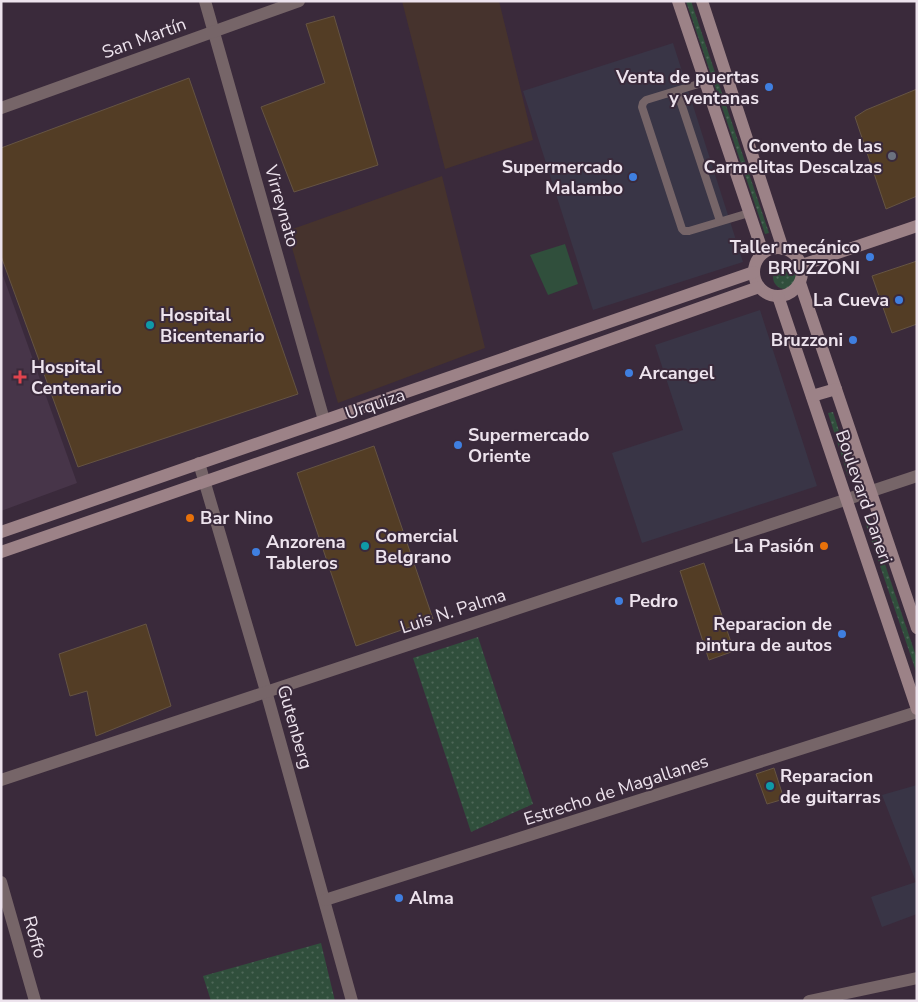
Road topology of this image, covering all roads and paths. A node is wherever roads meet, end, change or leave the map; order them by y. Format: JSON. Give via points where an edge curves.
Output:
{"nodes":[{"id":1,"x":205,"y":1,"type":"edge"},
{"id":2,"x":299,"y":1,"type":"edge"},
{"id":3,"x":678,"y":1,"type":"edge"},
{"id":4,"x":702,"y":1,"type":"edge"},
{"id":5,"x":214,"y":32,"type":"junction"},
{"id":6,"x":705,"y":82,"type":"junction"},
{"id":7,"x":676,"y":91,"type":"junction"},
{"id":8,"x":1,"y":108,"type":"edge"},
{"id":9,"x":749,"y":212,"type":"junction"},
{"id":10,"x":720,"y":221,"type":"junction"},
{"id":11,"x":917,"y":226,"type":"edge"},
{"id":12,"x":783,"y":248,"type":"junction"},
{"id":13,"x":763,"y":254,"type":"junction"},
{"id":14,"x":802,"y":265,"type":"junction"},
{"id":15,"x":754,"y":272,"type":"junction"},
{"id":16,"x":800,"y":283,"type":"junction"},
{"id":17,"x":759,"y":287,"type":"junction"},
{"id":18,"x":778,"y":296,"type":"junction"},
{"id":19,"x":836,"y":389,"type":"junction"},
{"id":20,"x":812,"y":396,"type":"junction"},
{"id":21,"x":324,"y":420,"type":"junction"},
{"id":22,"x":199,"y":464,"type":"junction"},
{"id":23,"x":917,"y":476,"type":"edge"},
{"id":24,"x":204,"y":481,"type":"junction"},
{"id":25,"x":871,"y":492,"type":"junction"},
{"id":26,"x":847,"y":500,"type":"junction"},
{"id":27,"x":1,"y":532,"type":"edge"},
{"id":28,"x":1,"y":552,"type":"edge"},
{"id":29,"x":917,"y":628,"type":"edge"},
{"id":30,"x":266,"y":691,"type":"junction"},
{"id":31,"x":917,"y":711,"type":"edge"},
{"id":32,"x":1,"y":780,"type":"edge"},
{"id":33,"x":1,"y":882,"type":"edge"},
{"id":34,"x":325,"y":900,"type":"junction"},
{"id":35,"x":917,"y":978,"type":"edge"},
{"id":36,"x":35,"y":1001,"type":"edge"},
{"id":37,"x":352,"y":1001,"type":"edge"},
{"id":38,"x":809,"y":1001,"type":"edge"}],
"edges":[{"from":1,"to":5,"type":"street","name":"Virreynato"},
{"from":2,"to":5,"type":"street","name":"San Martín"},
{"from":3,"to":6,"type":"main road"},
{"from":4,"to":12,"type":"main road"},
{"from":5,"to":8,"type":"street","name":"San Martín"},
{"from":5,"to":21,"type":"street","name":"Virreynato"},
{"from":6,"to":7,"type":"lane"},
{"from":6,"to":9,"type":"main road"},
{"from":7,"to":10,"type":"lane"},
{"from":7,"to":10,"type":"lane","via":[[646,100],[642,107],[682,229],[689,231]]},
{"from":9,"to":10,"type":"lane"},
{"from":9,"to":13,"type":"main road"},
{"from":11,"to":14,"type":"main road"},
{"from":12,"to":13,"type":"main road"},
{"from":12,"to":14,"type":"main road","via":[[795,254]]},
{"from":13,"to":15,"type":"main road"},
{"from":14,"to":16,"type":"main road"},
{"from":15,"to":17,"type":"main road"},
{"from":15,"to":21,"type":"main road","name":"Urquiza"},
{"from":16,"to":18,"type":"main road","via":[[791,293]]},
{"from":16,"to":19,"type":"main road","name":"Boulevard Daneri"},
{"from":17,"to":18,"type":"main road"},
{"from":17,"to":24,"type":"main road","name":"Urquiza"},
{"from":18,"to":20,"type":"main road","name":"Boulevard Daneri"},
{"from":19,"to":20,"type":"main road"},
{"from":19,"to":25,"type":"main road","name":"Boulevard Daneri"},
{"from":20,"to":26,"type":"main road","name":"Boulevard Daneri"},
{"from":21,"to":22,"type":"main road","name":"Urquiza"},
{"from":22,"to":24,"type":"street","name":"Gutenberg"},
{"from":22,"to":27,"type":"main road","name":"Urquiza"},
{"from":23,"to":25,"type":"street","name":"Luis N. Palma"},
{"from":24,"to":28,"type":"main road","name":"Urquiza"},
{"from":24,"to":30,"type":"street","name":"Gutenberg"},
{"from":25,"to":26,"type":"street","name":"Luis N. Palma"},
{"from":25,"to":29,"type":"main road","name":"Boulevard Daneri"},
{"from":26,"to":30,"type":"street","name":"Luis N. Palma"},
{"from":26,"to":31,"type":"main road","name":"Boulevard Daneri"},
{"from":30,"to":32,"type":"street","name":"Luis N. Palma"},
{"from":30,"to":34,"type":"street","name":"Gutenberg"},
{"from":31,"to":34,"type":"street","name":"Estrecho de Magallanes"},
{"from":33,"to":36,"type":"street","name":"Roffo"},
{"from":34,"to":37,"type":"street","name":"Gutenberg"},
{"from":35,"to":38,"type":"street"}]}
